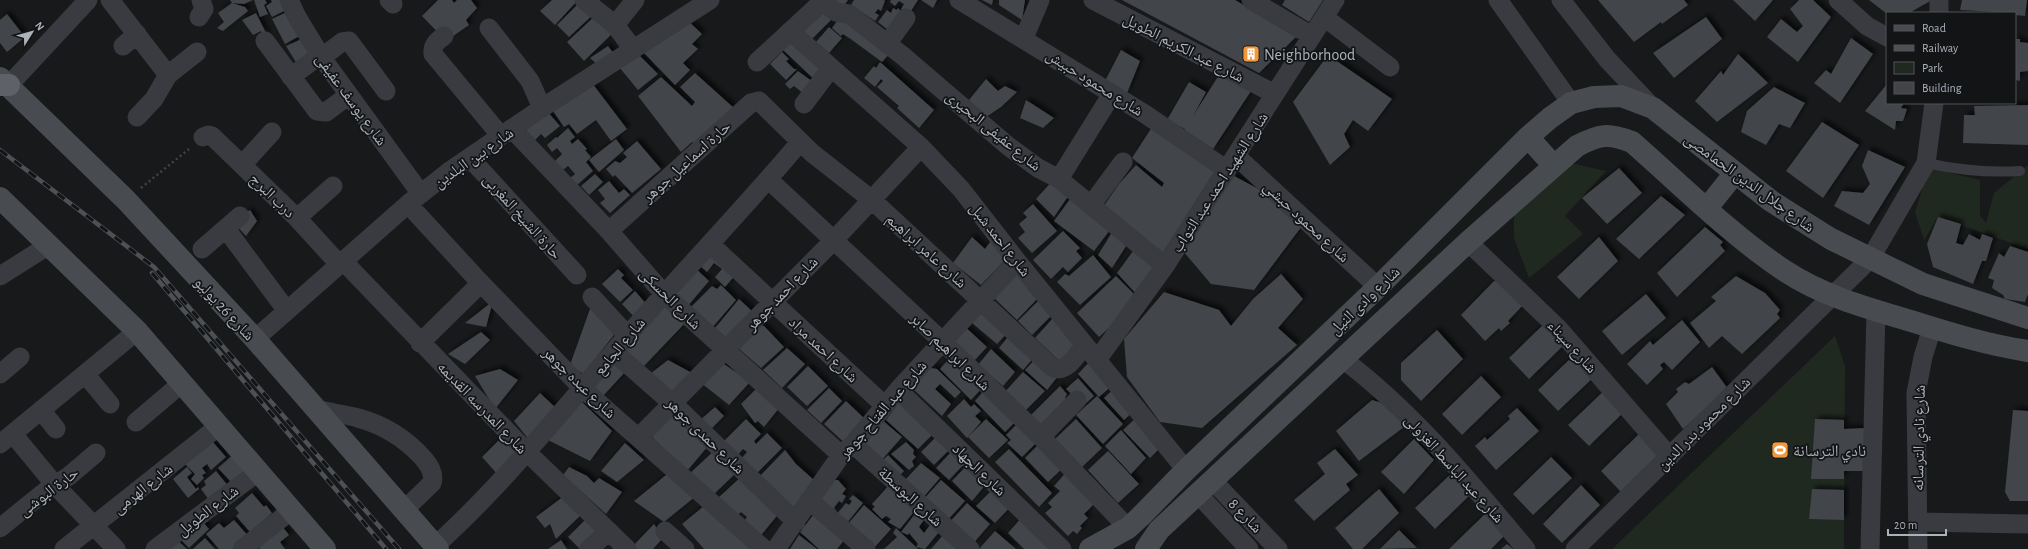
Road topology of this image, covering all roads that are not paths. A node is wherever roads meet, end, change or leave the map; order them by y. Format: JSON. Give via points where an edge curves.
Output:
{"nodes":[{"id":1,"x":88,"y":0,"type":"edge"},
{"id":2,"x":110,"y":0,"type":"edge"},
{"id":3,"x":289,"y":0,"type":"edge"},
{"id":4,"x":584,"y":0,"type":"edge"},
{"id":5,"x":635,"y":0,"type":"edge"},
{"id":6,"x":710,"y":0,"type":"edge"},
{"id":7,"x":959,"y":0,"type":"edge"},
{"id":8,"x":1040,"y":0,"type":"edge"},
{"id":9,"x":1093,"y":0,"type":"edge"},
{"id":10,"x":1251,"y":0,"type":"edge"},
{"id":11,"x":1335,"y":0,"type":"edge"},
{"id":12,"x":1498,"y":0,"type":"edge"},
{"id":13,"x":1561,"y":0,"type":"edge"},
{"id":14,"x":1838,"y":0,"type":"edge"},
{"id":15,"x":1939,"y":0,"type":"edge"},
{"id":16,"x":821,"y":1,"type":"edge"},
{"id":17,"x":686,"y":6,"type":"edge"},
{"id":18,"x":845,"y":6,"type":"edge"},
{"id":19,"x":1939,"y":12,"type":"edge"},
{"id":20,"x":1324,"y":17,"type":"junction"},
{"id":21,"x":906,"y":18,"type":"dead end"},
{"id":22,"x":615,"y":25,"type":"junction"},
{"id":23,"x":489,"y":28,"type":"dead end"},
{"id":24,"x":790,"y":31,"type":"junction"},
{"id":25,"x":444,"y":36,"type":"dead end"},
{"id":26,"x":1312,"y":36,"type":"junction"},
{"id":27,"x":1886,"y":36,"type":"edge"},
{"id":28,"x":1024,"y":38,"type":"junction"},
{"id":29,"x":264,"y":41,"type":"dead end"},
{"id":30,"x":888,"y":44,"type":"junction"},
{"id":31,"x":634,"y":49,"type":"junction"},
{"id":32,"x":197,"y":52,"type":"dead end"},
{"id":33,"x":321,"y":57,"type":"junction"},
{"id":34,"x":757,"y":62,"type":"dead end"},
{"id":35,"x":1390,"y":67,"type":"dead end"},
{"id":36,"x":831,"y":68,"type":"junction"},
{"id":37,"x":168,"y":75,"type":"junction"},
{"id":38,"x":291,"y":77,"type":"junction"},
{"id":39,"x":3,"y":82,"type":"edge"},
{"id":40,"x":386,"y":91,"type":"dead end"},
{"id":41,"x":1112,"y":94,"type":"junction"},
{"id":42,"x":1275,"y":94,"type":"junction"},
{"id":43,"x":348,"y":95,"type":"junction"},
{"id":44,"x":1571,"y":103,"type":"junction"},
{"id":45,"x":804,"y":104,"type":"dead end"},
{"id":46,"x":1934,"y":104,"type":"edge"},
{"id":47,"x":766,"y":106,"type":"joint"},
{"id":48,"x":542,"y":108,"type":"junction"},
{"id":49,"x":1653,"y":108,"type":"junction"},
{"id":50,"x":137,"y":117,"type":"dead end"},
{"id":51,"x":272,"y":132,"type":"dead end"},
{"id":52,"x":507,"y":133,"type":"junction"},
{"id":53,"x":203,"y":137,"type":"road end"},
{"id":54,"x":1528,"y":137,"type":"junction"},
{"id":55,"x":800,"y":142,"type":"junction"},
{"id":56,"x":921,"y":147,"type":"junction"},
{"id":57,"x":470,"y":158,"type":"junction"},
{"id":58,"x":1123,"y":162,"type":"dead end"},
{"id":59,"x":1232,"y":163,"type":"junction"},
{"id":60,"x":1926,"y":163,"type":"junction"},
{"id":61,"x":242,"y":165,"type":"junction"},
{"id":62,"x":1554,"y":166,"type":"junction"},
{"id":63,"x":2020,"y":171,"type":"dead end"},
{"id":64,"x":1735,"y":173,"type":"junction"},
{"id":65,"x":1059,"y":179,"type":"junction"},
{"id":66,"x":769,"y":180,"type":"junction"},
{"id":67,"x":333,"y":186,"type":"dead end"},
{"id":68,"x":414,"y":199,"type":"junction"},
{"id":69,"x":1,"y":200,"type":"edge"},
{"id":70,"x":872,"y":200,"type":"junction"},
{"id":71,"x":1092,"y":204,"type":"junction"},
{"id":72,"x":1707,"y":208,"type":"junction"},
{"id":73,"x":240,"y":216,"type":"dead end"},
{"id":74,"x":297,"y":218,"type":"junction"},
{"id":75,"x":226,"y":229,"type":"junction"},
{"id":76,"x":609,"y":231,"type":"junction"},
{"id":77,"x":833,"y":241,"type":"junction"},
{"id":78,"x":1468,"y":242,"type":"junction"},
{"id":79,"x":710,"y":244,"type":"junction"},
{"id":80,"x":49,"y":245,"type":"junction"},
{"id":81,"x":202,"y":249,"type":"dead end"},
{"id":82,"x":1870,"y":259,"type":"junction"},
{"id":83,"x":1017,"y":261,"type":"junction"},
{"id":84,"x":341,"y":263,"type":"junction"},
{"id":85,"x":1165,"y":266,"type":"junction"},
{"id":86,"x":577,"y":275,"type":"dead end"},
{"id":87,"x":0,"y":276,"type":"edge"},
{"id":88,"x":481,"y":283,"type":"junction"},
{"id":89,"x":1378,"y":287,"type":"junction"},
{"id":90,"x":664,"y":294,"type":"junction"},
{"id":91,"x":1831,"y":296,"type":"junction"},
{"id":92,"x":592,"y":297,"type":"dead end"},
{"id":93,"x":981,"y":300,"type":"junction"},
{"id":94,"x":773,"y":301,"type":"junction"},
{"id":95,"x":287,"y":310,"type":"junction"},
{"id":96,"x":1876,"y":311,"type":"junction"},
{"id":97,"x":2028,"y":318,"type":"edge"},
{"id":98,"x":1932,"y":328,"type":"junction"},
{"id":99,"x":137,"y":331,"type":"junction"},
{"id":100,"x":628,"y":335,"type":"junction"},
{"id":101,"x":255,"y":339,"type":"junction"},
{"id":102,"x":942,"y":341,"type":"junction"},
{"id":103,"x":420,"y":343,"type":"junction"},
{"id":104,"x":1085,"y":345,"type":"junction"},
{"id":105,"x":725,"y":351,"type":"junction"},
{"id":106,"x":2028,"y":351,"type":"edge"},
{"id":107,"x":614,"y":352,"type":"junction"},
{"id":108,"x":20,"y":357,"type":"dead end"},
{"id":109,"x":1097,"y":360,"type":"junction"},
{"id":110,"x":1344,"y":360,"type":"junction"},
{"id":111,"x":0,"y":374,"type":"edge"},
{"id":112,"x":85,"y":374,"type":"junction"},
{"id":113,"x":182,"y":383,"type":"junction"},
{"id":114,"x":583,"y":389,"type":"junction"},
{"id":115,"x":898,"y":390,"type":"junction"},
{"id":116,"x":1077,"y":400,"type":"dead end"},
{"id":117,"x":110,"y":404,"type":"dead end"},
{"id":118,"x":673,"y":404,"type":"junction"},
{"id":119,"x":884,"y":405,"type":"junction"},
{"id":120,"x":316,"y":409,"type":"junction"},
{"id":121,"x":41,"y":410,"type":"junction"},
{"id":122,"x":136,"y":422,"type":"dead end"},
{"id":123,"x":219,"y":426,"type":"junction"},
{"id":124,"x":56,"y":429,"type":"dead end"},
{"id":125,"x":639,"y":437,"type":"junction"},
{"id":126,"x":1041,"y":437,"type":"junction"},
{"id":127,"x":6,"y":439,"type":"edge"},
{"id":128,"x":847,"y":449,"type":"junction"},
{"id":129,"x":96,"y":453,"type":"dead end"},
{"id":130,"x":528,"y":453,"type":"junction"},
{"id":131,"x":1670,"y":457,"type":"junction"},
{"id":132,"x":1186,"y":470,"type":"junction"},
{"id":133,"x":258,"y":472,"type":"junction"},
{"id":134,"x":55,"y":484,"type":"junction"},
{"id":135,"x":1205,"y":488,"type":"junction"},
{"id":136,"x":809,"y":500,"type":"junction"},
{"id":137,"x":292,"y":510,"type":"junction"},
{"id":138,"x":404,"y":510,"type":"junction"},
{"id":139,"x":796,"y":522,"type":"junction"},
{"id":140,"x":1918,"y":522,"type":"junction"},
{"id":141,"x":2028,"y":524,"type":"edge"},
{"id":142,"x":94,"y":525,"type":"junction"},
{"id":143,"x":0,"y":528,"type":"edge"},
{"id":144,"x":1128,"y":528,"type":"junction"},
{"id":145,"x":609,"y":531,"type":"junction"},
{"id":146,"x":664,"y":531,"type":"dead end"},
{"id":147,"x":437,"y":547,"type":"edge"},
{"id":148,"x":64,"y":549,"type":"edge"},
{"id":149,"x":116,"y":549,"type":"edge"},
{"id":150,"x":155,"y":549,"type":"edge"},
{"id":151,"x":242,"y":549,"type":"edge"},
{"id":152,"x":325,"y":549,"type":"edge"},
{"id":153,"x":589,"y":549,"type":"edge"},
{"id":154,"x":627,"y":549,"type":"edge"},
{"id":155,"x":685,"y":549,"type":"edge"},
{"id":156,"x":764,"y":549,"type":"edge"},
{"id":157,"x":776,"y":549,"type":"edge"},
{"id":158,"x":866,"y":549,"type":"edge"},
{"id":159,"x":970,"y":549,"type":"edge"},
{"id":160,"x":1062,"y":549,"type":"edge"},
{"id":161,"x":1090,"y":549,"type":"edge"},
{"id":162,"x":1146,"y":549,"type":"edge"},
{"id":163,"x":1250,"y":549,"type":"edge"},
{"id":164,"x":1278,"y":549,"type":"edge"},
{"id":165,"x":1526,"y":549,"type":"edge"},
{"id":166,"x":1574,"y":549,"type":"edge"},
{"id":167,"x":1870,"y":549,"type":"edge"},
{"id":168,"x":1918,"y":549,"type":"edge"}],
"edges":[{"from":1,"to":39,"type":"street"},
{"from":2,"to":37,"type":"street","via":[[130,40]]},
{"from":3,"to":33,"type":"street","name":"شارع يوسف عفيفى"},
{"from":4,"to":22,"type":"street"},
{"from":5,"to":22,"type":"street"},
{"from":6,"to":17,"type":"street","name":"شارع بين البلدين"},
{"from":7,"to":28,"type":"street","name":"شارع محمود حبيش"},
{"from":8,"to":28,"type":"street"},
{"from":9,"to":42,"type":"street","name":"شارع عبد الكريم الطويل"},
{"from":10,"to":26,"type":"street"},
{"from":11,"to":20,"type":"street","name":"شارع الشهيد احمد عبد التواب"},
{"from":12,"to":44,"type":"street"},
{"from":13,"to":49,"type":"street","name":"شارع جلال الدين الحمامصى","via":[[1607,59]]},
{"from":14,"to":27,"type":"street","via":[[1867,26]]},
{"from":15,"to":19,"type":"street"},
{"from":16,"to":18,"type":"street","name":"شارع عفيفى البحيرى","via":[[831,10]]},
{"from":16,"to":24,"type":"street"},
{"from":17,"to":31,"type":"street","name":"شارع بين البلدين"},
{"from":18,"to":30,"type":"street","name":"شارع عفيفى البحيرى","via":[[849,14]]},
{"from":20,"to":26,"type":"street","name":"شارع الشهيد احمد عبد التواب"},
{"from":20,"to":35,"type":"street"},
{"from":21,"to":30,"type":"street"},
{"from":22,"to":31,"type":"street"},
{"from":23,"to":48,"type":"street","via":[[530,81]]},
{"from":24,"to":34,"type":"street"},
{"from":24,"to":36,"type":"street","name":"شارع احمد شبل"},
{"from":25,"to":52,"type":"street","name":"شارع الحسكى","via":[[435,43],[432,48],[433,54]]},
{"from":26,"to":42,"type":"street","name":"شارع الشهيد احمد عبد التواب"},
{"from":28,"to":41,"type":"street","name":"شارع محمود حبيش"},
{"from":29,"to":38,"type":"street"},
{"from":30,"to":65,"type":"street","name":"شارع عفيفى البحيرى","via":[[1008,146],[1038,168]]},
{"from":31,"to":48,"type":"street","name":"شارع بين البلدين"},
{"from":32,"to":37,"type":"street"},
{"from":33,"to":38,"type":"street"},
{"from":33,"to":40,"type":"street","via":[[342,42],[349,41]]},
{"from":33,"to":43,"type":"street","name":"شارع يوسف عفيفى"},
{"from":36,"to":45,"type":"street"},
{"from":36,"to":56,"type":"street","name":"شارع احمد شبل"},
{"from":37,"to":50,"type":"street","via":[[154,99]]},
{"from":38,"to":43,"type":"street","via":[[320,113],[326,112]]},
{"from":39,"to":101,"type":"main road","name":"شارع 26 يوليو","via":[[126,200]]},
{"from":41,"to":59,"type":"street","name":"شارع محمود حبيش"},
{"from":41,"to":65,"type":"street"},
{"from":42,"to":59,"type":"street","name":"شارع الشهيد احمد عبد التواب"},
{"from":43,"to":68,"type":"street","name":"شارع يوسف عفيفى"},
{"from":44,"to":49,"type":"main road","name":"شارع وادى النيل","via":[[1594,97],[1621,96]]},
{"from":44,"to":54,"type":"main road","name":"شارع وادى النيل"},
{"from":46,"to":60,"type":"street"},
{"from":47,"to":55,"type":"street","name":"شارع عامر ابراهيم"},
{"from":47,"to":76,"type":"street","name":"حارة اسماعيل جوهر","via":[[758,101],[751,103]]},
{"from":48,"to":52,"type":"street","name":"شارع بين البلدين"},
{"from":49,"to":64,"type":"main road","name":"شارع جلال الدين الحمامصى"},
{"from":51,"to":61,"type":"street"},
{"from":52,"to":57,"type":"street","name":"شارع بين البلدين"},
{"from":52,"to":76,"type":"street","name":"شارع الحسكى"},
{"from":53,"to":61,"type":"street","name":"درب البرج","via":[[212,136]]},
{"from":54,"to":62,"type":"main road"},
{"from":54,"to":89,"type":"main road","name":"شارع وادى النيل"},
{"from":55,"to":66,"type":"street","name":"شارع الجامع"},
{"from":55,"to":70,"type":"street","name":"شارع عامر ابراهيم"},
{"from":56,"to":70,"type":"street","name":"شارع احمد جوهر"},
{"from":56,"to":83,"type":"street","name":"شارع احمد شبل","via":[[961,189]]},
{"from":57,"to":68,"type":"street","name":"شارع بين البلدين"},
{"from":57,"to":86,"type":"street","name":"حارة الشيخ المغربى"},
{"from":58,"to":71,"type":"street"},
{"from":59,"to":85,"type":"street","name":"شارع الشهيد احمد عبد التواب"},
{"from":59,"to":89,"type":"street","name":"شارع محمود حبشي"},
{"from":60,"to":63,"type":"lane","via":[[1964,171]]},
{"from":60,"to":82,"type":"street","name":"شارع محمود بدر الدين"},
{"from":61,"to":74,"type":"street","name":"درب البرج"},
{"from":62,"to":72,"type":"main road","name":"شارع وادى النيل","via":[[1577,146],[1594,137],[1614,136],[1632,142]]},
{"from":62,"to":78,"type":"main road","name":"شارع وادى النيل"},
{"from":64,"to":72,"type":"main road"},
{"from":64,"to":82,"type":"main road","name":"شارع جلال الدين الحمامصى","via":[[1771,201],[1830,239]]},
{"from":65,"to":71,"type":"street","name":"شارع عفيفى البحيرى"},
{"from":66,"to":77,"type":"street","name":"شارع ابراهيم صابر"},
{"from":66,"to":79,"type":"street","name":"شارع الجامع"},
{"from":67,"to":74,"type":"street"},
{"from":68,"to":84,"type":"street","name":"شارع بين البلدين"},
{"from":68,"to":88,"type":"street","name":"شارع عبده جوهر"},
{"from":69,"to":80,"type":"main road"},
{"from":70,"to":77,"type":"street","name":"شارع احمد جوهر"},
{"from":70,"to":93,"type":"street","name":"شارع عامر ابراهيم"},
{"from":71,"to":85,"type":"street","name":"شارع عفيفى البحيرى"},
{"from":72,"to":91,"type":"main road","via":[[1776,264]]},
{"from":73,"to":75,"type":"street"},
{"from":74,"to":84,"type":"street","name":"درب البرج"},
{"from":75,"to":81,"type":"street"},
{"from":75,"to":95,"type":"street"},
{"from":76,"to":90,"type":"street","name":"شارع الحسكى"},
{"from":77,"to":94,"type":"street","name":"شارع احمد جوهر"},
{"from":77,"to":102,"type":"street","name":"شارع ابراهيم صابر"},
{"from":78,"to":110,"type":"main road","name":"شارع وادى النيل"},
{"from":78,"to":131,"type":"street","name":"شارع سيناء","via":[[1558,328]]},
{"from":79,"to":90,"type":"street","name":"شارع الجامع"},
{"from":79,"to":94,"type":"street","name":"شارع احمد مراد"},
{"from":80,"to":87,"type":"street"},
{"from":80,"to":99,"type":"main road"},
{"from":82,"to":91,"type":"street","name":"شارع محمود بدر الدين"},
{"from":82,"to":97,"type":"main road","name":"شارع جلال الدين الحمامصى","via":[[1923,284]]},
{"from":83,"to":93,"type":"street","name":"شارع عبد الفتاح جوهر"},
{"from":83,"to":104,"type":"street","name":"شارع احمد شبل"},
{"from":84,"to":95,"type":"street","name":"شارع بين البلدين"},
{"from":84,"to":103,"type":"street","name":"شارع المدرسه القديمه"},
{"from":85,"to":109,"type":"street","name":"شارع الشهيد احمد عبد التواب"},
{"from":88,"to":103,"type":"street"},
{"from":88,"to":114,"type":"street","name":"شارع عبده جوهر"},
{"from":89,"to":132,"type":"main road","name":"شارع وادى النيل"},
{"from":90,"to":100,"type":"street","name":"شارع الجامع"},
{"from":90,"to":105,"type":"street","name":"شارع الحسكى"},
{"from":91,"to":96,"type":"main road"},
{"from":91,"to":131,"type":"street","name":"شارع محمود بدر الدين"},
{"from":92,"to":100,"type":"street"},
{"from":93,"to":102,"type":"street","name":"شارع عبد الفتاح جوهر"},
{"from":93,"to":104,"type":"street","name":"شارع عامر ابراهيم","via":[[1057,370],[1064,368]]},
{"from":94,"to":105,"type":"street","name":"شارع احمد جوهر"},
{"from":94,"to":119,"type":"street","name":"شارع احمد مراد"},
{"from":95,"to":101,"type":"street","name":"شارع بين البلدين"},
{"from":96,"to":98,"type":"main road"},
{"from":96,"to":167,"type":"street"},
{"from":98,"to":106,"type":"main road"},
{"from":98,"to":140,"type":"street","name":"شارع نادي الترسانه","via":[[1916,393]]},
{"from":99,"to":112,"type":"street"},
{"from":99,"to":113,"type":"main road"},
{"from":100,"to":107,"type":"street","name":"شارع الجامع"},
{"from":101,"to":120,"type":"main road","name":"شارع 26 يوليو"},
{"from":102,"to":115,"type":"street","name":"شارع عبد الفتاح جوهر"},
{"from":102,"to":126,"type":"street","name":"شارع ابراهيم صابر"},
{"from":103,"to":130,"type":"street","name":"شارع المدرسه القديمه"},
{"from":104,"to":109,"type":"street","name":"شارع احمد شبل"},
{"from":105,"to":118,"type":"street","name":"شارع احمد جوهر"},
{"from":105,"to":128,"type":"street","name":"شارع الحسكى"},
{"from":107,"to":114,"type":"street","name":"شارع الجامع"},
{"from":107,"to":118,"type":"street","name":"شارع حمدى جوهر"},
{"from":108,"to":111,"type":"street"},
{"from":109,"to":132,"type":"street","name":"شارع احمد شبل"},
{"from":110,"to":135,"type":"main road","name":"شارع وادى النيل"},
{"from":110,"to":165,"type":"street","name":"شارع عبد الباسط الغزولى","via":[[1375,383],[1438,445]]},
{"from":112,"to":117,"type":"street"},
{"from":112,"to":121,"type":"street"},
{"from":113,"to":122,"type":"street"},
{"from":113,"to":123,"type":"main road"},
{"from":114,"to":125,"type":"street","name":"شارع عبده جوهر"},
{"from":114,"to":130,"type":"street","name":"شارع الجامع"},
{"from":115,"to":119,"type":"street","name":"شارع عبد الفتاح جوهر"},
{"from":115,"to":160,"type":"street","name":"شارع الجهاد"},
{"from":116,"to":126,"type":"street"},
{"from":118,"to":125,"type":"street","name":"شارع احمد جوهر"},
{"from":118,"to":139,"type":"street","name":"شارع حمدى جوهر"},
{"from":119,"to":128,"type":"street","name":"شارع عبد الفتاح جوهر"},
{"from":120,"to":138,"type":"main road","name":"شارع 26 يوليو"},
{"from":120,"to":138,"type":"street","via":[[378,424],[399,436],[430,466],[434,478],[432,483]]},
{"from":121,"to":124,"type":"street"},
{"from":121,"to":127,"type":"street"},
{"from":123,"to":133,"type":"main road"},
{"from":123,"to":142,"type":"street","name":"شارع الهرمى"},
{"from":125,"to":156,"type":"street","name":"شارع عبده جوهر"},
{"from":126,"to":144,"type":"street","name":"شارع ابراهيم صابر"},
{"from":127,"to":134,"type":"street"},
{"from":128,"to":136,"type":"street","name":"شارع عبد الفتاح جوهر"},
{"from":128,"to":159,"type":"street","name":"شارع البوسطة"},
{"from":129,"to":134,"type":"street","name":"حارة البوشى","via":[[69,476]]},
{"from":130,"to":145,"type":"street","name":"شارع المدرسه القديمه"},
{"from":130,"to":147,"type":"street","name":"شارع الجامع"},
{"from":131,"to":166,"type":"street","name":"شارع محمود بدر الدين"},
{"from":132,"to":144,"type":"main road","name":"شارع وادى النيل"},
{"from":133,"to":137,"type":"main road"},
{"from":133,"to":150,"type":"street","name":"شارع الطويل"},
{"from":134,"to":142,"type":"street"},
{"from":134,"to":143,"type":"street","name":"حارة البوشى"},
{"from":135,"to":162,"type":"main road","name":"شارع وادى النيل","via":[[1159,530]]},
{"from":135,"to":163,"type":"street","name":"شارع 8"},
{"from":135,"to":164,"type":"street","name":"شارع 8"},
{"from":136,"to":139,"type":"street","name":"شارع عبد الفتاح جوهر"},
{"from":136,"to":158,"type":"street"},
{"from":137,"to":151,"type":"street"},
{"from":137,"to":152,"type":"main road"},
{"from":138,"to":147,"type":"main road","name":"شارع 26 يوليو"},
{"from":139,"to":157,"type":"street","name":"شارع عبد الفتاح جوهر"},
{"from":140,"to":141,"type":"street"},
{"from":140,"to":168,"type":"street","name":"شارع نادي الترسانه"},
{"from":142,"to":148,"type":"street","name":"شارع الهرمى"},
{"from":142,"to":149,"type":"street"},
{"from":144,"to":161,"type":"main road","name":"شارع وادى النيل"},
{"from":145,"to":153,"type":"street"},
{"from":145,"to":154,"type":"street","name":"شارع المدرسه القديمه"},
{"from":146,"to":155,"type":"street"}]}
